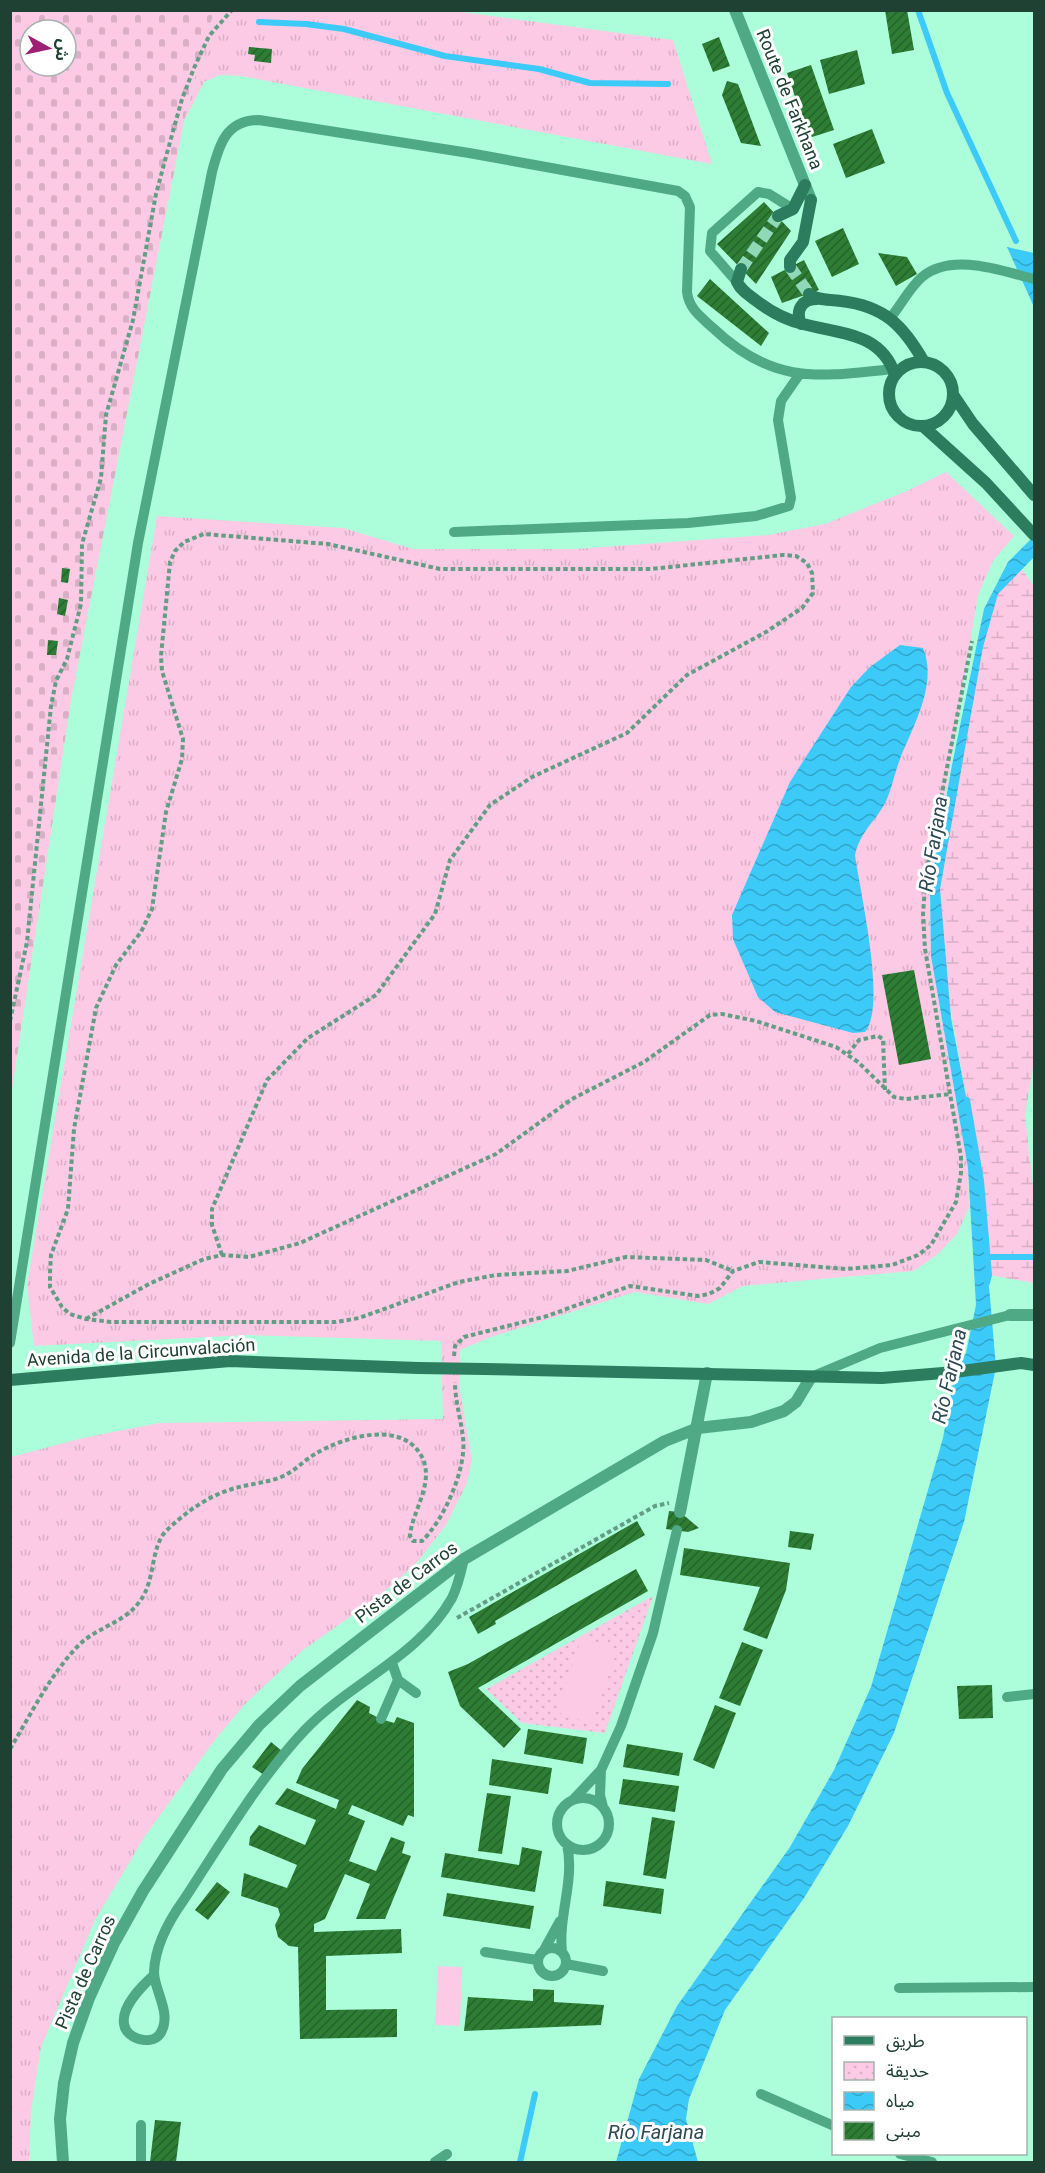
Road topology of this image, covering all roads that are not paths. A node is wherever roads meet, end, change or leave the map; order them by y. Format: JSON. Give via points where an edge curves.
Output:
{"nodes":[{"id":1,"x":735,"y":10,"type":"edge"},
{"id":2,"x":805,"y":185,"type":"junction"},
{"id":3,"x":811,"y":200,"type":"joint"},
{"id":4,"x":793,"y":209,"type":"junction"},
{"id":5,"x":778,"y":216,"type":"tunnel mouth"},
{"id":6,"x":790,"y":267,"type":"dead end"},
{"id":7,"x":741,"y":269,"type":"tunnel mouth"},
{"id":8,"x":1035,"y":279,"type":"edge"},
{"id":9,"x":737,"y":282,"type":"junction"},
{"id":10,"x":891,"y":317,"type":"junction"},
{"id":11,"x":801,"y":324,"type":"junction"},
{"id":12,"x":924,"y":362,"type":"junction"},
{"id":13,"x":894,"y":372,"type":"junction"},
{"id":14,"x":799,"y":375,"type":"junction"},
{"id":15,"x":954,"y":396,"type":"junction"},
{"id":16,"x":924,"y":427,"type":"junction"},
{"id":17,"x":1035,"y":495,"type":"edge"},
{"id":18,"x":454,"y":532,"type":"dead end"},
{"id":19,"x":1035,"y":536,"type":"edge"},
{"id":20,"x":1035,"y":1315,"type":"edge"},
{"id":21,"x":1005,"y":1316,"type":"joint"},
{"id":22,"x":10,"y":1343,"type":"edge"},
{"id":23,"x":1035,"y":1357,"type":"edge"},
{"id":24,"x":1021,"y":1363,"type":"junction"},
{"id":25,"x":1035,"y":1365,"type":"edge"},
{"id":26,"x":707,"y":1373,"type":"junction"},
{"id":27,"x":811,"y":1377,"type":"junction"},
{"id":28,"x":10,"y":1380,"type":"edge"},
{"id":29,"x":698,"y":1428,"type":"junction"},
{"id":30,"x":681,"y":1508,"type":"road end"},
{"id":31,"x":677,"y":1530,"type":"dead end"},
{"id":32,"x":464,"y":1559,"type":"junction"},
{"id":33,"x":392,"y":1663,"type":"junction"},
{"id":34,"x":398,"y":1680,"type":"junction"},
{"id":35,"x":416,"y":1693,"type":"dead end"},
{"id":36,"x":1035,"y":1694,"type":"edge"},
{"id":37,"x":1007,"y":1697,"type":"dead end"},
{"id":38,"x":381,"y":1719,"type":"dead end"},
{"id":39,"x":601,"y":1770,"type":"junction"},
{"id":40,"x":573,"y":1800,"type":"junction"},
{"id":41,"x":604,"y":1808,"type":"junction"},
{"id":42,"x":567,"y":1844,"type":"junction"},
{"id":43,"x":588,"y":1850,"type":"junction"},
{"id":44,"x":571,"y":1873,"type":"junction"},
{"id":45,"x":561,"y":1921,"type":"junction"},
{"id":46,"x":544,"y":1950,"type":"junction"},
{"id":47,"x":485,"y":1952,"type":"dead end"},
{"id":48,"x":562,"y":1952,"type":"junction"},
{"id":49,"x":537,"y":1960,"type":"junction"},
{"id":50,"x":566,"y":1964,"type":"junction"},
{"id":51,"x":603,"y":1971,"type":"dead end"},
{"id":52,"x":154,"y":1975,"type":"junction"},
{"id":53,"x":1035,"y":1987,"type":"edge"},
{"id":54,"x":899,"y":1988,"type":"dead end"},
{"id":55,"x":761,"y":2094,"type":"dead end"},
{"id":56,"x":141,"y":2125,"type":"dead end"},
{"id":57,"x":832,"y":2125,"type":"edge"},
{"id":58,"x":447,"y":2154,"type":"dead end"},
{"id":59,"x":904,"y":2155,"type":"edge"},
{"id":60,"x":63,"y":2163,"type":"edge"},
{"id":61,"x":141,"y":2163,"type":"edge"},
{"id":62,"x":435,"y":2163,"type":"edge"},
{"id":63,"x":932,"y":2163,"type":"edge"}],
"edges":[{"from":1,"to":2,"type":"street","name":"Route de Farkhana"},
{"from":2,"to":3,"type":"street","name":"Route de Farkhana"},
{"from":2,"to":4,"type":"main road"},
{"from":3,"to":6,"type":"main road","via":[[807,231]]},
{"from":4,"to":5,"type":"main road"},
{"from":4,"to":9,"type":"lane","via":[[769,194],[758,192],[712,233],[710,250]]},
{"from":7,"to":9,"type":"main road"},
{"from":8,"to":10,"type":"lane","via":[[961,265],[946,266],[922,277]]},
{"from":9,"to":11,"type":"main road","via":[[766,308]]},
{"from":10,"to":11,"type":"main road","via":[[855,303],[813,296],[801,306]]},
{"from":10,"to":12,"type":"main road"},
{"from":11,"to":13,"type":"main road","via":[[867,340],[883,352]]},
{"from":12,"to":13,"type":"main road","via":[[908,364]]},
{"from":12,"to":15,"type":"main road","via":[[942,369],[953,386]]},
{"from":13,"to":14,"type":"lane"},
{"from":13,"to":16,"type":"main road","via":[[889,393],[893,410],[906,423]]},
{"from":14,"to":18,"type":"lane","via":[[779,411],[789,506],[756,516],[688,523]]},
{"from":14,"to":22,"type":"lane","via":[[764,364],[732,345],[690,305],[690,207],[686,196],[678,191],[259,120],[241,122],[222,138],[138,543]]},
{"from":15,"to":16,"type":"main road","via":[[941,420]]},
{"from":15,"to":17,"type":"main road","via":[[973,424]]},
{"from":16,"to":19,"type":"main road","via":[[950,448]]},
{"from":20,"to":21,"type":"street"},
{"from":21,"to":27,"type":"lane","via":[[880,1348]]},
{"from":23,"to":24,"type":"main road"},
{"from":24,"to":25,"type":"main road"},
{"from":24,"to":27,"type":"main road","name":"Avenida de la Circunvalación","via":[[882,1378]]},
{"from":26,"to":27,"type":"main road","name":"Avenida de la Circunvalación"},
{"from":26,"to":28,"type":"main road","name":"Avenida de la Circunvalación","bridge":true,"via":[[230,1361]]},
{"from":26,"to":29,"type":"street"},
{"from":27,"to":29,"type":"street","name":"Pista de Carros","via":[[796,1402],[784,1411],[751,1422]]},
{"from":29,"to":30,"type":"street"},
{"from":29,"to":32,"type":"street","name":"Pista de Carros","via":[[665,1441]]},
{"from":31,"to":39,"type":"lane","via":[[653,1633]]},
{"from":32,"to":33,"type":"lane","via":[[457,1586],[445,1608]]},
{"from":32,"to":60,"type":"street","name":"Pista de Carros","via":[[300,1686],[259,1725],[222,1769],[143,1891],[89,1998],[64,2083],[60,2120]]},
{"from":33,"to":34,"type":"lane"},
{"from":33,"to":52,"type":"lane","via":[[324,1711],[283,1757],[170,1921],[159,1944]]},
{"from":34,"to":35,"type":"lane"},
{"from":34,"to":38,"type":"lane"},
{"from":36,"to":37,"type":"lane"},
{"from":39,"to":40,"type":"lane"},
{"from":39,"to":41,"type":"lane"},
{"from":40,"to":41,"type":"lane","via":[[584,1798]]},
{"from":40,"to":42,"type":"lane","via":[[559,1816],[558,1826]]},
{"from":41,"to":43,"type":"lane","via":[[608,1833]]},
{"from":42,"to":43,"type":"lane"},
{"from":42,"to":44,"type":"lane"},
{"from":43,"to":44,"type":"lane"},
{"from":44,"to":45,"type":"lane"},
{"from":45,"to":46,"type":"lane"},
{"from":45,"to":48,"type":"lane"},
{"from":46,"to":48,"type":"lane"},
{"from":46,"to":49,"type":"lane"},
{"from":47,"to":49,"type":"lane"},
{"from":48,"to":50,"type":"lane"},
{"from":49,"to":50,"type":"lane","via":[[541,1972],[553,1976],[564,1970]]},
{"from":50,"to":51,"type":"lane"},
{"from":52,"to":52,"type":"lane","via":[[164,2020],[160,2034],[151,2040],[140,2040],[124,2025],[125,2016],[140,1988]]},
{"from":53,"to":54,"type":"lane"},
{"from":55,"to":57,"type":"lane"},
{"from":56,"to":61,"type":"lane"},
{"from":58,"to":62,"type":"lane"},
{"from":59,"to":63,"type":"lane"}]}
